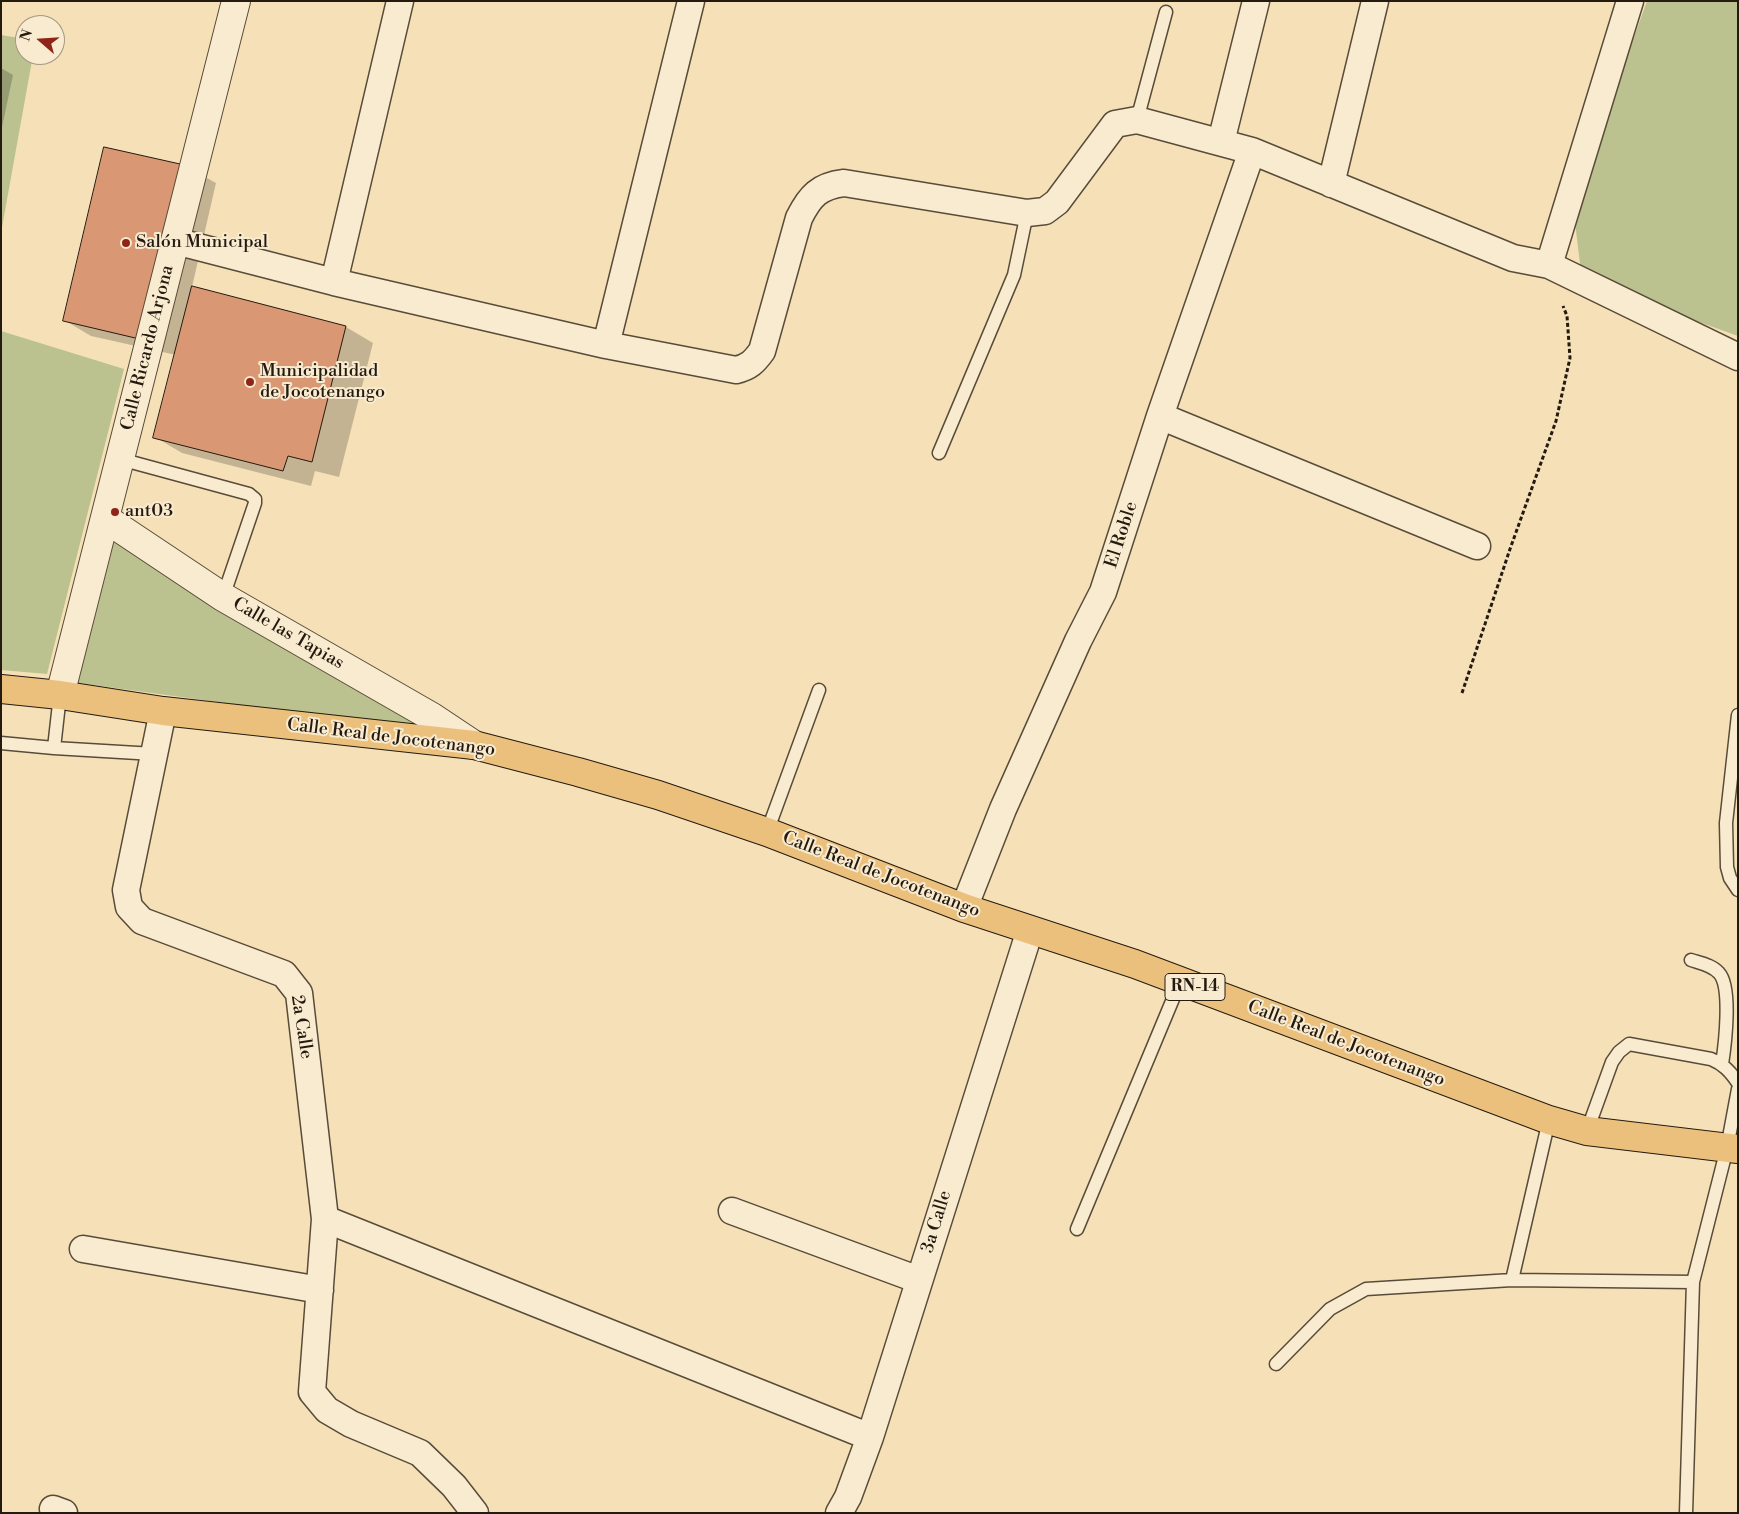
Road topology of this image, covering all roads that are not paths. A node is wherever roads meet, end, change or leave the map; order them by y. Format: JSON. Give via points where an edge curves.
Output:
{"nodes":[{"id":1,"x":236,"y":1,"type":"edge"},
{"id":2,"x":400,"y":1,"type":"edge"},
{"id":3,"x":691,"y":1,"type":"edge"},
{"id":4,"x":1256,"y":1,"type":"edge"},
{"id":5,"x":1375,"y":1,"type":"edge"},
{"id":6,"x":1630,"y":1,"type":"edge"},
{"id":7,"x":1166,"y":12,"type":"dead end"},
{"id":8,"x":1137,"y":120,"type":"junction"},
{"id":9,"x":1220,"y":142,"type":"junction"},
{"id":10,"x":1252,"y":151,"type":"junction"},
{"id":11,"x":1331,"y":184,"type":"junction"},
{"id":12,"x":1027,"y":213,"type":"junction"},
{"id":13,"x":175,"y":241,"type":"junction"},
{"id":14,"x":1549,"y":265,"type":"junction"},
{"id":15,"x":334,"y":282,"type":"junction"},
{"id":16,"x":606,"y":345,"type":"junction"},
{"id":17,"x":1738,"y":357,"type":"edge"},
{"id":18,"x":1160,"y":416,"type":"junction"},
{"id":19,"x":939,"y":453,"type":"dead end"},
{"id":20,"x":120,"y":459,"type":"junction"},
{"id":21,"x":106,"y":519,"type":"junction"},
{"id":22,"x":1477,"y":546,"type":"dead end"},
{"id":23,"x":223,"y":597,"type":"junction"},
{"id":24,"x":1,"y":690,"type":"edge"},
{"id":25,"x":819,"y":690,"type":"dead end"},
{"id":26,"x":60,"y":695,"type":"junction"},
{"id":27,"x":162,"y":711,"type":"junction"},
{"id":28,"x":1738,"y":715,"type":"edge"},
{"id":29,"x":1,"y":743,"type":"edge"},
{"id":30,"x":474,"y":746,"type":"junction"},
{"id":31,"x":54,"y":748,"type":"junction"},
{"id":32,"x":154,"y":754,"type":"junction"},
{"id":33,"x":767,"y":832,"type":"junction"},
{"id":34,"x":1738,"y":890,"type":"edge"},
{"id":35,"x":964,"y":908,"type":"junction"},
{"id":36,"x":1030,"y":930,"type":"junction"},
{"id":37,"x":1691,"y":960,"type":"dead end"},
{"id":38,"x":1180,"y":982,"type":"junction"},
{"id":39,"x":1722,"y":1064,"type":"junction"},
{"id":40,"x":1738,"y":1083,"type":"edge"},
{"id":41,"x":1738,"y":1089,"type":"edge"},
{"id":42,"x":1549,"y":1120,"type":"junction"},
{"id":43,"x":1588,"y":1130,"type":"junction"},
{"id":44,"x":1732,"y":1148,"type":"edge"},
{"id":45,"x":732,"y":1211,"type":"dead end"},
{"id":46,"x":325,"y":1219,"type":"junction"},
{"id":47,"x":1077,"y":1229,"type":"dead end"},
{"id":48,"x":83,"y":1249,"type":"dead end"},
{"id":49,"x":919,"y":1280,"type":"junction"},
{"id":50,"x":1512,"y":1280,"type":"junction"},
{"id":51,"x":1693,"y":1282,"type":"junction"},
{"id":52,"x":320,"y":1290,"type":"junction"},
{"id":53,"x":1276,"y":1364,"type":"dead end"},
{"id":54,"x":870,"y":1437,"type":"junction"},
{"id":55,"x":475,"y":1513,"type":"edge"},
{"id":56,"x":839,"y":1513,"type":"edge"},
{"id":57,"x":1686,"y":1513,"type":"edge"}],
"edges":[{"from":1,"to":13,"type":"street","name":"Calle Ricardo Arjona"},
{"from":2,"to":15,"type":"street"},
{"from":3,"to":16,"type":"street"},
{"from":4,"to":9,"type":"street"},
{"from":5,"to":11,"type":"street"},
{"from":6,"to":14,"type":"street"},
{"from":7,"to":8,"type":"lane"},
{"from":8,"to":9,"type":"street"},
{"from":8,"to":12,"type":"street","via":[[1115,124],[1057,202],[1045,211]]},
{"from":9,"to":10,"type":"street"},
{"from":10,"to":11,"type":"street"},
{"from":10,"to":18,"type":"street","name":"El Roble"},
{"from":11,"to":14,"type":"street","via":[[1513,258]]},
{"from":12,"to":16,"type":"street","via":[[844,183],[830,185],[817,192],[799,218],[762,351],[746,368],[736,370]]},
{"from":12,"to":19,"type":"lane","via":[[1014,274]]},
{"from":13,"to":15,"type":"street"},
{"from":13,"to":20,"type":"street","name":"Calle Ricardo Arjona"},
{"from":14,"to":17,"type":"street"},
{"from":15,"to":16,"type":"street"},
{"from":18,"to":22,"type":"street"},
{"from":18,"to":35,"type":"street","name":"El Roble","via":[[1103,592],[1019,774]]},
{"from":20,"to":21,"type":"street","name":"Calle Ricardo Arjona"},
{"from":20,"to":23,"type":"lane","via":[[249,494],[255,499]]},
{"from":21,"to":23,"type":"street","name":"Calle las Tapias"},
{"from":21,"to":26,"type":"street","name":"Calle Ricardo Arjona"},
{"from":23,"to":30,"type":"street","name":"Calle las Tapias","via":[[432,717]]},
{"from":24,"to":26,"type":"main road","name":"Calle Real de Jocotenango"},
{"from":25,"to":33,"type":"lane"},
{"from":26,"to":27,"type":"main road","name":"Calle Real de Jocotenango"},
{"from":26,"to":31,"type":"lane"},
{"from":27,"to":30,"type":"main road","name":"Calle Real de Jocotenango"},
{"from":27,"to":32,"type":"street","name":"2a Calle"},
{"from":28,"to":34,"type":"lane","via":[[1726,823],[1727,867]]},
{"from":29,"to":31,"type":"lane"},
{"from":30,"to":33,"type":"main road","name":"Calle Real de Jocotenango","number":"RN-14","via":[[658,795]]},
{"from":31,"to":32,"type":"lane"},
{"from":32,"to":46,"type":"street","name":"2a Calle","via":[[126,890],[129,907],[142,921],[284,974],[299,993]]},
{"from":33,"to":35,"type":"main road","name":"Calle Real de Jocotenango","number":"RN-14"},
{"from":35,"to":36,"type":"main road","name":"Calle Real de Jocotenango","number":"RN-14"},
{"from":36,"to":38,"type":"main road","name":"Calle Real de Jocotenango","number":"RN-14"},
{"from":36,"to":49,"type":"street","name":"3a Calle"},
{"from":37,"to":39,"type":"lane","via":[[1711,967],[1724,982],[1727,1033]]},
{"from":38,"to":42,"type":"main road","name":"Calle Real de Jocotenango","number":"RN-14"},
{"from":38,"to":47,"type":"lane"},
{"from":39,"to":40,"type":"lane"},
{"from":39,"to":43,"type":"lane","via":[[1711,1059],[1629,1044],[1612,1062]]},
{"from":41,"to":44,"type":"lane"},
{"from":42,"to":43,"type":"main road","name":"Calle Real de Jocotenango","number":"RN-14"},
{"from":42,"to":50,"type":"lane"},
{"from":43,"to":44,"type":"main road","name":"Calle Real de Jocotenango","number":"RN-14"},
{"from":44,"to":51,"type":"lane"},
{"from":45,"to":49,"type":"street"},
{"from":46,"to":52,"type":"street","name":"2a Calle"},
{"from":46,"to":54,"type":"street"},
{"from":48,"to":52,"type":"street"},
{"from":49,"to":54,"type":"street","name":"3a Calle"},
{"from":50,"to":51,"type":"lane"},
{"from":50,"to":53,"type":"lane","via":[[1366,1289],[1330,1309]]},
{"from":51,"to":57,"type":"lane"},
{"from":52,"to":55,"type":"street","name":"2a Calle","via":[[312,1392],[327,1410],[351,1424],[420,1453],[454,1486]]},
{"from":54,"to":56,"type":"street","name":"3a Calle"}]}
